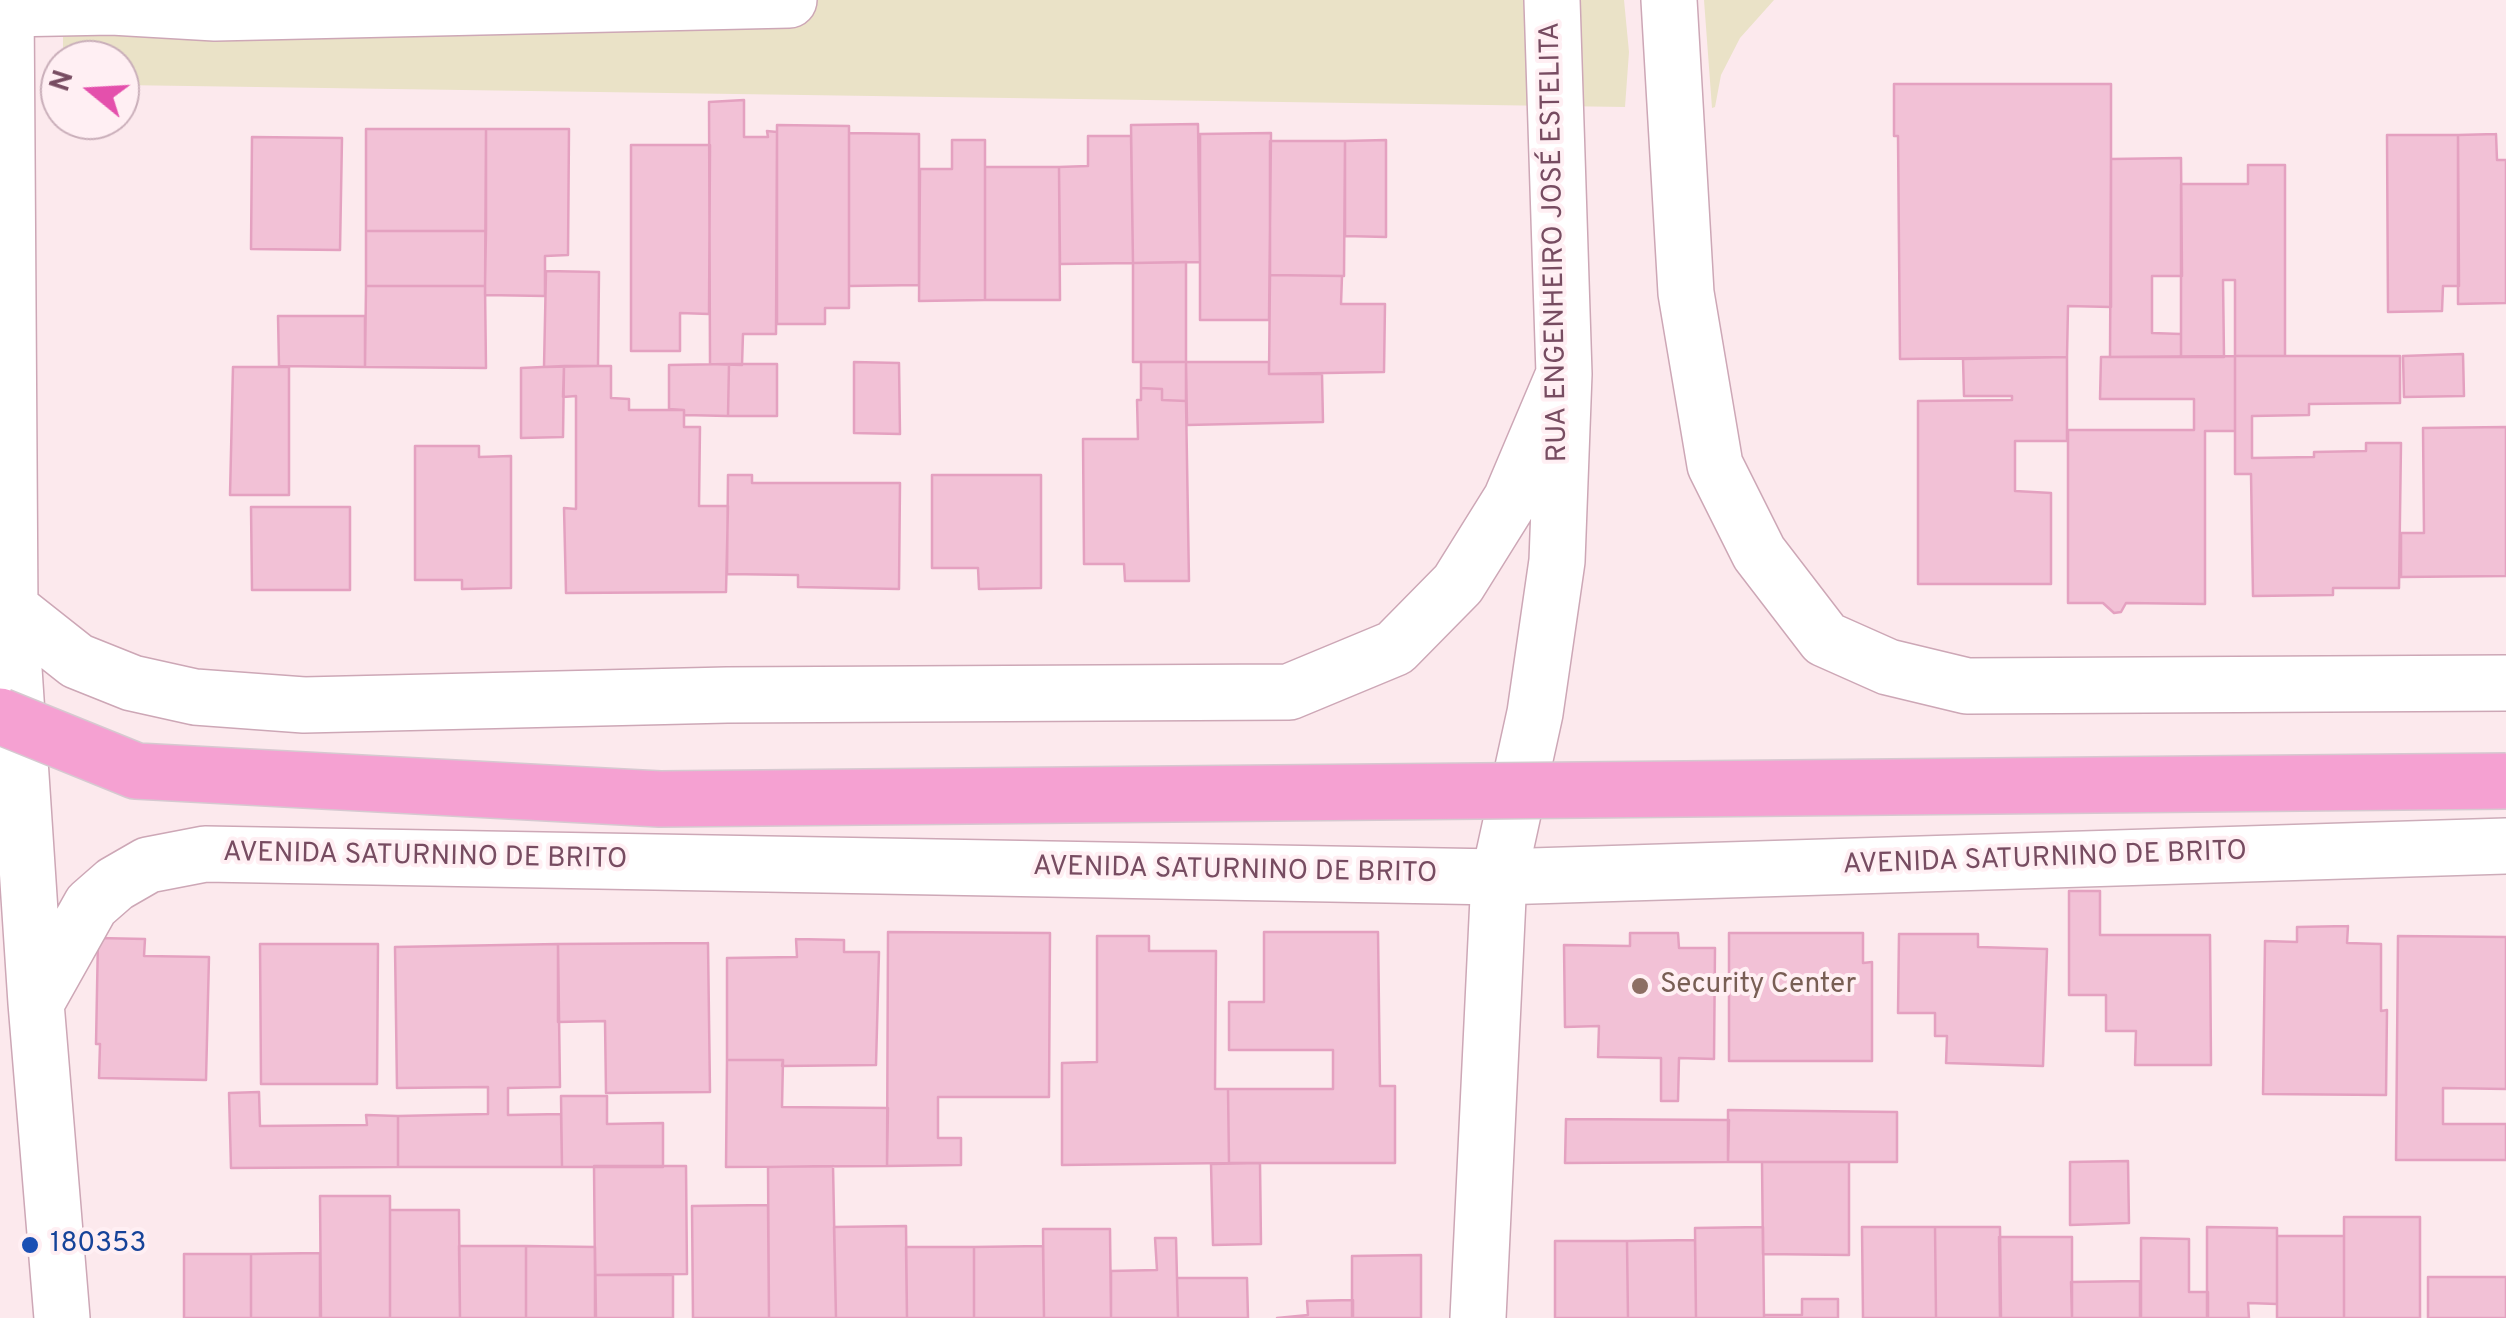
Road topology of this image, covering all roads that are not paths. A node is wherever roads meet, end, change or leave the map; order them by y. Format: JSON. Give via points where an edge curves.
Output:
{"nodes":[{"id":1,"x":790,"y":0,"type":"edge"},
{"id":2,"x":1552,"y":0,"type":"edge"},
{"id":3,"x":1669,"y":0,"type":"edge"},
{"id":4,"x":6,"y":5,"type":"edge"},
{"id":5,"x":1564,"y":374,"type":"junction"},
{"id":6,"x":10,"y":608,"type":"junction"},
{"id":7,"x":2506,"y":683,"type":"edge"},
{"id":8,"x":0,"y":716,"type":"edge"},
{"id":9,"x":2506,"y":781,"type":"edge"},
{"id":10,"x":2506,"y":846,"type":"edge"},
{"id":11,"x":1500,"y":877,"type":"junction"},
{"id":12,"x":36,"y":1003,"type":"junction"},
{"id":13,"x":62,"y":1318,"type":"edge"},
{"id":14,"x":1478,"y":1318,"type":"edge"}],
"edges":[{"from":1,"to":4,"type":"main road","via":[[215,12]]},
{"from":2,"to":5,"type":"main road","name":"RUA ENGENHEIRO JOSÉ ESTELITA"},
{"from":3,"to":7,"type":"main road","via":[[1686,293],[1715,465],[1759,553],[1826,639],[1888,667],[1967,686]]},
{"from":4,"to":6,"type":"main road"},
{"from":5,"to":6,"type":"main road","via":[[1511,500],[1458,584],[1395,648],[1289,692],[304,705],[195,697],[132,683],[77,661]]},
{"from":5,"to":11,"type":"main road","name":"RUA ENGENHEIRO JOSÉ ESTELITA","via":[[1557,561],[1535,712]]},
{"from":6,"to":12,"type":"main road"},
{"from":8,"to":9,"type":"highway","bridge":true,"via":[[136,771],[660,799]]},
{"from":10,"to":11,"type":"main road","name":"AVENIDA SATURNINO DE BRITO"},
{"from":11,"to":12,"type":"main road","name":"AVENIDA SATURNINO DE BRITO","via":[[205,854],[148,865],[103,894]]},
{"from":11,"to":14,"type":"main road","name":"RUA ENGENHEIRO JOSÉ ESTELITA"},
{"from":12,"to":13,"type":"main road"}]}
